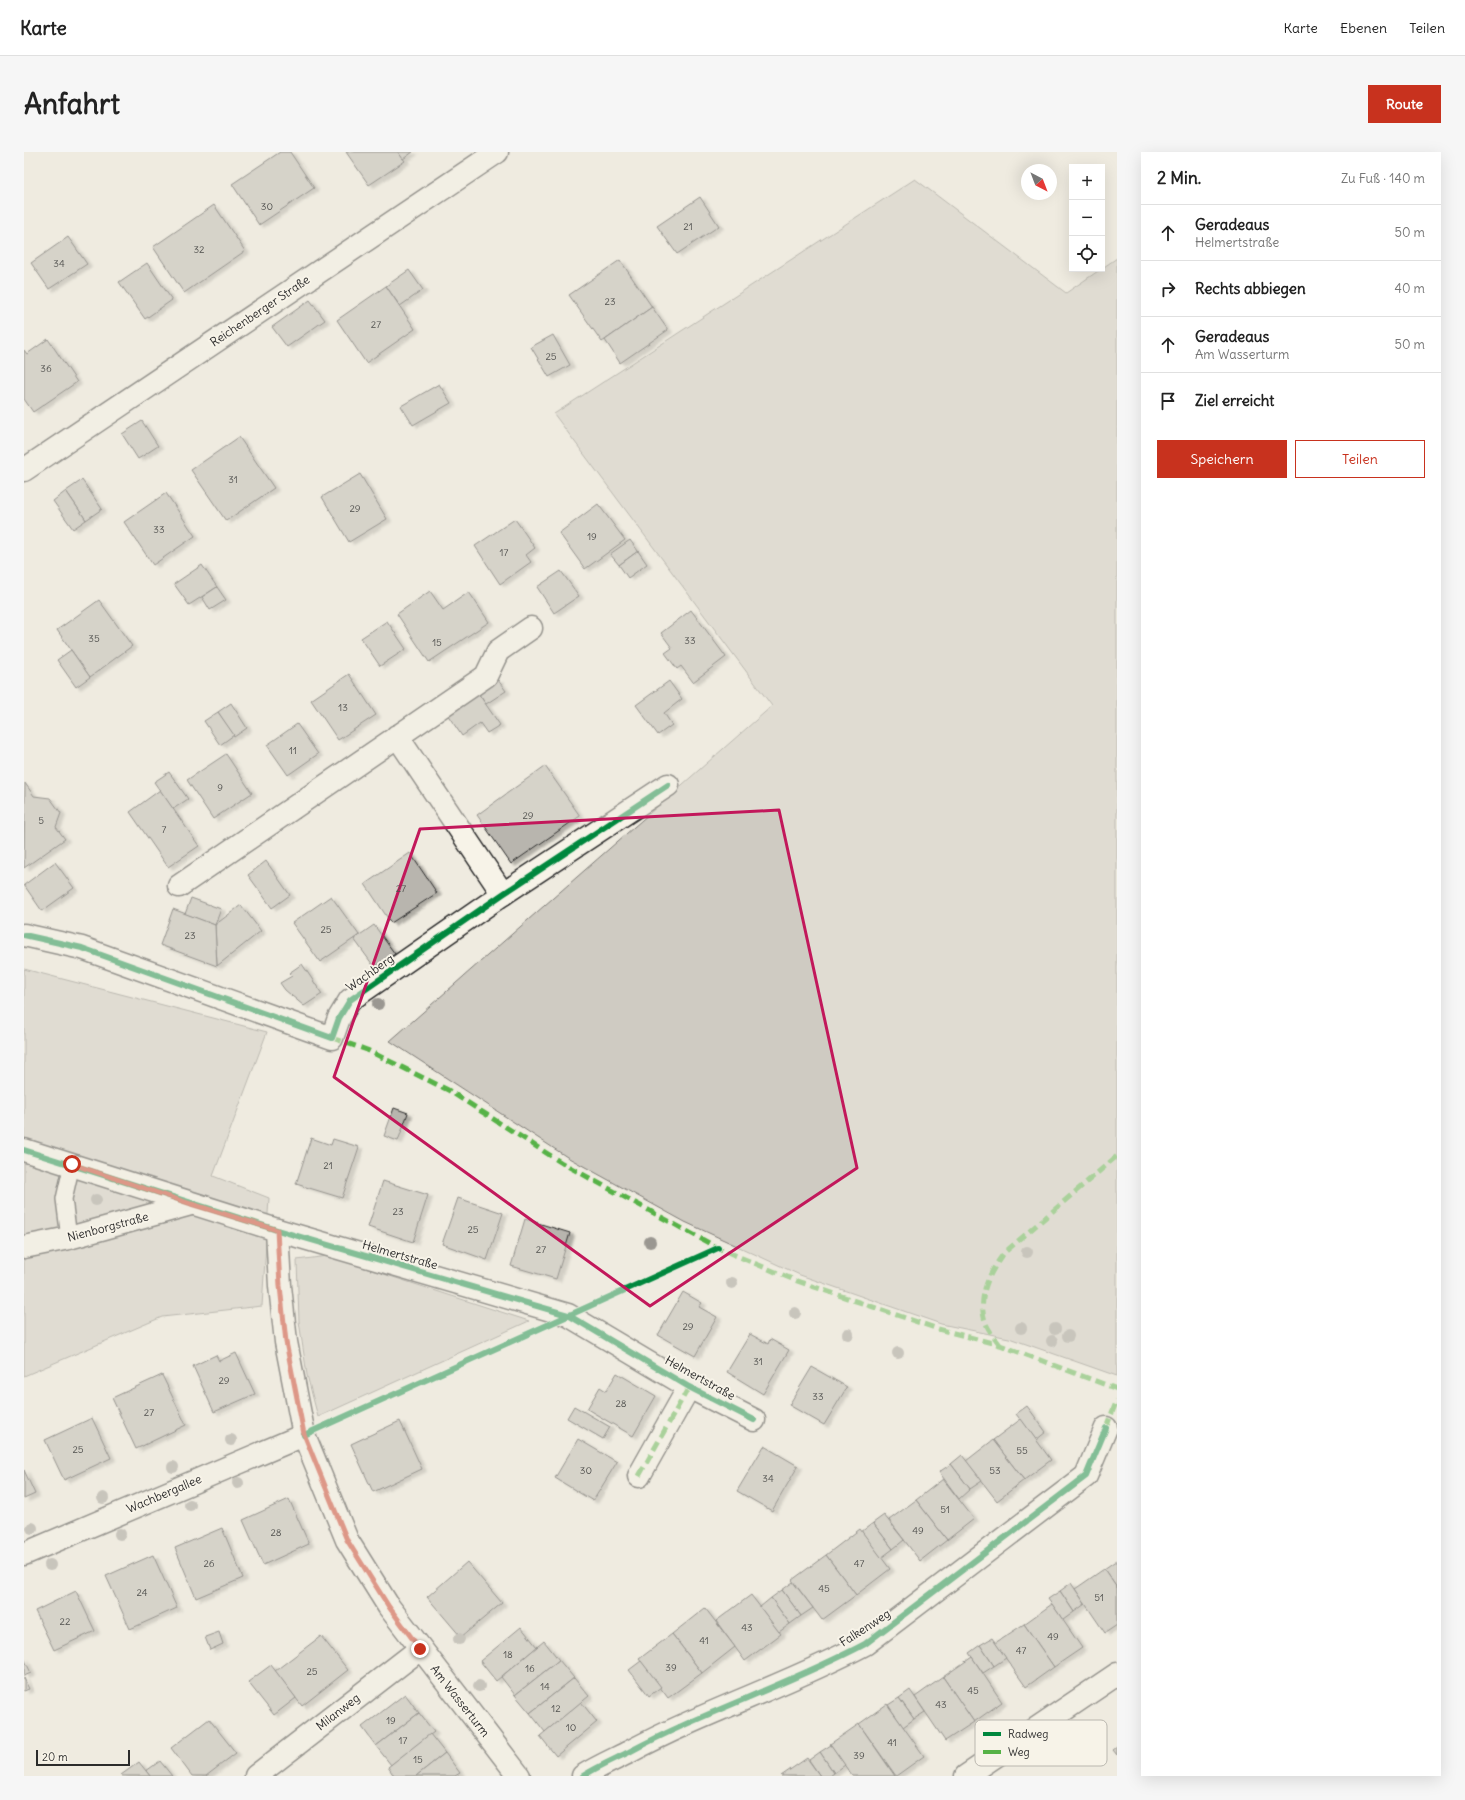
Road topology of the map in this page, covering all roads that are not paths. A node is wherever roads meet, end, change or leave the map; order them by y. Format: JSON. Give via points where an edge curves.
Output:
{"nodes":[{"id":1,"x":497,"y":152,"type":"edge"},
{"id":2,"x":24,"y":470,"type":"edge"},
{"id":3,"x":531,"y":628,"type":"dead end"},
{"id":4,"x":396,"y":736,"type":"junction"},
{"id":5,"x":668,"y":785,"type":"dead end"},
{"id":6,"x":179,"y":886,"type":"dead end"},
{"id":7,"x":503,"y":894,"type":"junction"},
{"id":8,"x":24,"y":935,"type":"edge"},
{"id":9,"x":24,"y":1150,"type":"edge"},
{"id":10,"x":72,"y":1164,"type":"junction"},
{"id":11,"x":191,"y":1204,"type":"junction"},
{"id":12,"x":277,"y":1230,"type":"junction"},
{"id":13,"x":69,"y":1238,"type":"junction"},
{"id":14,"x":24,"y":1248,"type":"edge"},
{"id":15,"x":689,"y":1386,"type":"junction"},
{"id":16,"x":754,"y":1420,"type":"dead end"},
{"id":17,"x":1106,"y":1428,"type":"dead end"},
{"id":18,"x":304,"y":1434,"type":"junction"},
{"id":19,"x":639,"y":1476,"type":"dead end"},
{"id":20,"x":24,"y":1554,"type":"edge"},
{"id":21,"x":420,"y":1649,"type":"junction"},
{"id":22,"x":1117,"y":1674,"type":"edge"},
{"id":23,"x":1049,"y":1720,"type":"edge"},
{"id":24,"x":981,"y":1766,"type":"edge"},
{"id":25,"x":256,"y":1776,"type":"edge"},
{"id":26,"x":519,"y":1776,"type":"edge"},
{"id":27,"x":583,"y":1776,"type":"edge"},
{"id":28,"x":966,"y":1776,"type":"edge"}],
"edges":[{"from":1,"to":2,"type":"street","name":"Reichenberger Straße"},
{"from":3,"to":4,"type":"street","via":[[498,651],[486,676]]},
{"from":4,"to":6,"type":"street"},
{"from":4,"to":7,"type":"street"},
{"from":5,"to":7,"type":"street","name":"Wachberg"},
{"from":7,"to":8,"type":"street","name":"Wachberg","via":[[350,1000],[339,1018],[332,1038],[82,948]]},
{"from":9,"to":10,"type":"street","name":"Helmertstraße"},
{"from":10,"to":11,"type":"street","name":"Helmertstraße"},
{"from":10,"to":13,"type":"lane","via":[[64,1199]]},
{"from":11,"to":12,"type":"street","name":"Helmertstraße"},
{"from":11,"to":13,"type":"street","name":"Nienborgstraße"},
{"from":12,"to":15,"type":"street","name":"Helmertstraße","via":[[568,1315]]},
{"from":12,"to":18,"type":"street","name":"Am Wasserturm","via":[[286,1342]]},
{"from":13,"to":14,"type":"street","name":"Nienborgstraße"},
{"from":15,"to":16,"type":"street","name":"Helmertstraße"},
{"from":15,"to":19,"type":"street"},
{"from":17,"to":27,"type":"street","name":"Falkenweg","via":[[1086,1476],[865,1644],[772,1688],[662,1734]]},
{"from":18,"to":20,"type":"street","name":"Wachbergallee"},
{"from":18,"to":21,"type":"street","name":"Am Wasserturm","via":[[347,1540],[389,1607]]},
{"from":21,"to":25,"type":"street","name":"Milanweg"},
{"from":21,"to":26,"type":"street","name":"Am Wasserturm"},
{"from":22,"to":23,"type":"street"},
{"from":24,"to":28,"type":"street"}]}
